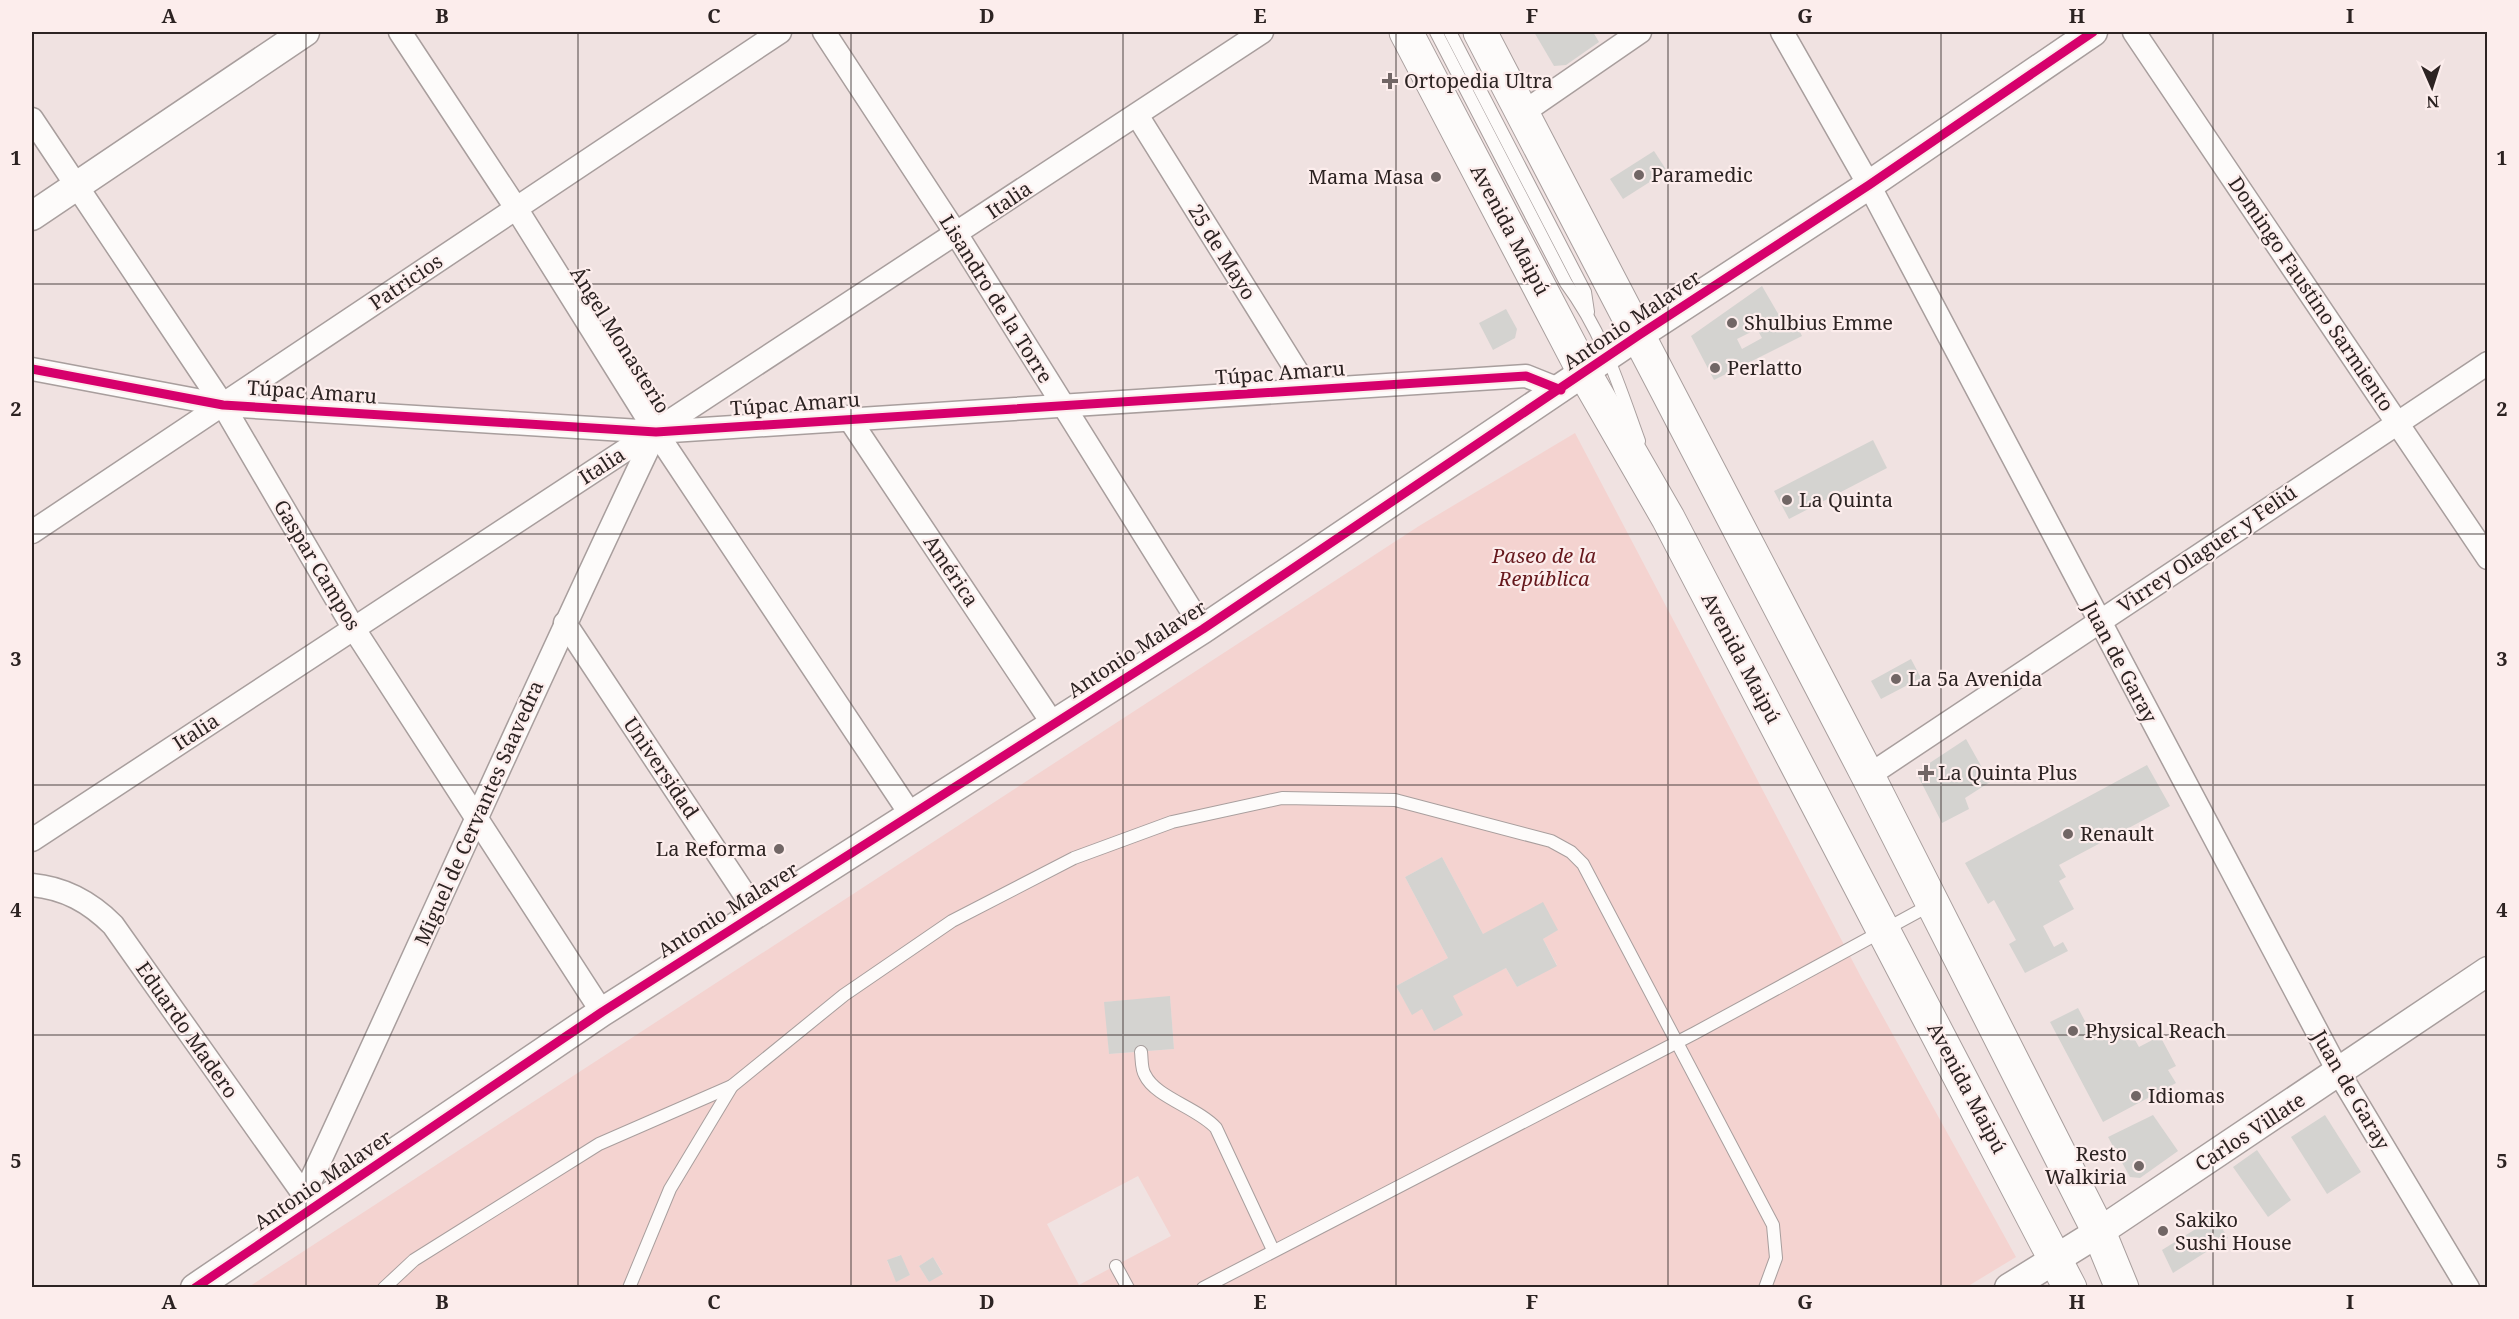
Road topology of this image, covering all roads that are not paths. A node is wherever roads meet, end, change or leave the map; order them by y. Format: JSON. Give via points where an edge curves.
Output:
{"nodes":[{"id":1,"x":305,"y":32,"type":"edge"},
{"id":2,"x":400,"y":32,"type":"edge"},
{"id":3,"x":780,"y":32,"type":"edge"},
{"id":4,"x":824,"y":32,"type":"edge"},
{"id":5,"x":1262,"y":32,"type":"edge"},
{"id":6,"x":1406,"y":32,"type":"edge"},
{"id":7,"x":1436,"y":32,"type":"edge"},
{"id":8,"x":1446,"y":32,"type":"edge"},
{"id":9,"x":1473,"y":32,"type":"edge"},
{"id":10,"x":1640,"y":32,"type":"edge"},
{"id":11,"x":1782,"y":32,"type":"edge"},
{"id":12,"x":2093,"y":32,"type":"edge"},
{"id":13,"x":2134,"y":32,"type":"edge"},
{"id":14,"x":1461,"y":42,"type":"edge"},
{"id":15,"x":1521,"y":114,"type":"junction"},
{"id":16,"x":1137,"y":115,"type":"junction"},
{"id":17,"x":32,"y":119,"type":"edge"},
{"id":18,"x":1504,"y":148,"type":"junction"},
{"id":19,"x":1516,"y":172,"type":"junction"},
{"id":20,"x":1869,"y":185,"type":"junction"},
{"id":21,"x":76,"y":186,"type":"junction"},
{"id":22,"x":1536,"y":196,"type":"junction"},
{"id":23,"x":1524,"y":202,"type":"junction"},
{"id":24,"x":516,"y":208,"type":"junction"},
{"id":25,"x":32,"y":216,"type":"edge"},
{"id":26,"x":957,"y":235,"type":"junction"},
{"id":27,"x":1588,"y":314,"type":"junction"},
{"id":28,"x":1639,"y":335,"type":"junction"},
{"id":29,"x":2487,"y":363,"type":"edge"},
{"id":30,"x":32,"y":369,"type":"edge"},
{"id":31,"x":1585,"y":374,"type":"junction"},
{"id":32,"x":1308,"y":389,"type":"junction"},
{"id":33,"x":223,"y":405,"type":"junction"},
{"id":34,"x":1064,"y":407,"type":"junction"},
{"id":35,"x":848,"y":417,"type":"junction"},
{"id":36,"x":2397,"y":422,"type":"junction"},
{"id":37,"x":656,"y":432,"type":"junction"},
{"id":38,"x":32,"y":532,"type":"edge"},
{"id":39,"x":2487,"y":558,"type":"edge"},
{"id":40,"x":2099,"y":622,"type":"junction"},
{"id":41,"x":565,"y":623,"type":"junction"},
{"id":42,"x":354,"y":629,"type":"junction"},
{"id":43,"x":1203,"y":629,"type":"junction"},
{"id":44,"x":1053,"y":724,"type":"junction"},
{"id":45,"x":1868,"y":776,"type":"junction"},
{"id":46,"x":911,"y":815,"type":"junction"},
{"id":47,"x":479,"y":818,"type":"junction"},
{"id":48,"x":32,"y":840,"type":"edge"},
{"id":49,"x":32,"y":885,"type":"edge"},
{"id":50,"x":1932,"y":904,"type":"junction"},
{"id":51,"x":757,"y":913,"type":"junction"},
{"id":52,"x":1884,"y":929,"type":"junction"},
{"id":53,"x":2487,"y":971,"type":"edge"},
{"id":54,"x":602,"y":1012,"type":"junction"},
{"id":55,"x":1675,"y":1042,"type":"junction"},
{"id":56,"x":1141,"y":1052,"type":"dead end"},
{"id":57,"x":2339,"y":1073,"type":"junction"},
{"id":58,"x":732,"y":1086,"type":"junction"},
{"id":59,"x":306,"y":1204,"type":"junction"},
{"id":60,"x":2099,"y":1232,"type":"junction"},
{"id":61,"x":1273,"y":1250,"type":"junction"},
{"id":62,"x":2056,"y":1258,"type":"junction"},
{"id":63,"x":1116,"y":1266,"type":"dead end"},
{"id":64,"x":195,"y":1287,"type":"edge"},
{"id":65,"x":384,"y":1287,"type":"edge"},
{"id":66,"x":629,"y":1287,"type":"edge"},
{"id":67,"x":1128,"y":1287,"type":"edge"},
{"id":68,"x":1203,"y":1287,"type":"edge"},
{"id":69,"x":1765,"y":1287,"type":"edge"},
{"id":70,"x":2008,"y":1287,"type":"edge"},
{"id":71,"x":2070,"y":1287,"type":"edge"},
{"id":72,"x":2122,"y":1287,"type":"edge"},
{"id":73,"x":2468,"y":1287,"type":"edge"}],
"edges":[{"from":1,"to":21,"type":"street"},
{"from":2,"to":24,"type":"street","name":"Ángel Monasterio"},
{"from":3,"to":24,"type":"street","name":"Patricios"},
{"from":4,"to":26,"type":"street","name":"Lisandro de la Torre"},
{"from":5,"to":16,"type":"street","name":"Italia"},
{"from":6,"to":31,"type":"main road","name":"Avenida Maipú"},
{"from":7,"to":14,"type":"lane"},
{"from":8,"to":14,"type":"lane"},
{"from":9,"to":15,"type":"lane"},
{"from":10,"to":15,"type":"street"},
{"from":11,"to":20,"type":"street","name":"Juan de Garay"},
{"from":12,"to":20,"type":"street","name":"Antonio Malaver"},
{"from":13,"to":36,"type":"street","name":"Domingo Faustino Sarmiento"},
{"from":14,"to":15,"type":"main road"},
{"from":14,"to":18,"type":"lane"},
{"from":15,"to":28,"type":"main road"},
{"from":16,"to":26,"type":"street","name":"Italia"},
{"from":16,"to":32,"type":"street","name":"25 de Mayo"},
{"from":17,"to":21,"type":"street","name":"Gaspar Campos"},
{"from":18,"to":19,"type":"lane"},
{"from":18,"to":22,"type":"lane"},
{"from":18,"to":23,"type":"lane"},
{"from":19,"to":22,"type":"lane"},
{"from":19,"to":23,"type":"lane"},
{"from":20,"to":28,"type":"street","name":"Antonio Malaver"},
{"from":20,"to":40,"type":"street","name":"Juan de Garay"},
{"from":21,"to":25,"type":"street"},
{"from":21,"to":33,"type":"street","name":"Gaspar Campos"},
{"from":22,"to":27,"type":"lane","via":[[1585,292]]},
{"from":23,"to":27,"type":"lane","via":[[1566,283]]},
{"from":24,"to":33,"type":"street","name":"Patricios"},
{"from":24,"to":37,"type":"street","name":"Ángel Monasterio"},
{"from":26,"to":34,"type":"street","name":"Lisandro de la Torre"},
{"from":26,"to":37,"type":"street","name":"Italia"},
{"from":27,"to":31,"type":"lane"},
{"from":28,"to":31,"type":"street","name":"Antonio Malaver"},
{"from":28,"to":45,"type":"main road"},
{"from":29,"to":36,"type":"street","name":"Virrey Olaguer y Feliú"},
{"from":30,"to":33,"type":"street","name":"Túpac Amaru"},
{"from":31,"to":32,"type":"street","name":"Túpac Amaru"},
{"from":31,"to":43,"type":"street","name":"Antonio Malaver"},
{"from":31,"to":52,"type":"main road","name":"Avenida Maipú","via":[[1668,518]]},
{"from":32,"to":34,"type":"street","name":"Túpac Amaru"},
{"from":33,"to":37,"type":"street","name":"Túpac Amaru"},
{"from":33,"to":38,"type":"street","name":"Patricios"},
{"from":33,"to":42,"type":"street","name":"Gaspar Campos"},
{"from":34,"to":35,"type":"street","name":"Túpac Amaru"},
{"from":34,"to":43,"type":"street","name":"Lisandro de la Torre"},
{"from":35,"to":37,"type":"street","name":"Túpac Amaru"},
{"from":35,"to":44,"type":"street","name":"América"},
{"from":36,"to":39,"type":"street","name":"Domingo Faustino Sarmiento"},
{"from":36,"to":40,"type":"street","name":"Virrey Olaguer y Feliú"},
{"from":37,"to":41,"type":"street","name":"Miguel de Cervantes Saavedra"},
{"from":37,"to":42,"type":"street","name":"Italia"},
{"from":37,"to":46,"type":"street","name":"Ángel Monasterio"},
{"from":40,"to":45,"type":"street","name":"Virrey Olaguer y Feliú"},
{"from":40,"to":57,"type":"street","name":"Juan de Garay"},
{"from":41,"to":47,"type":"street","name":"Miguel de Cervantes Saavedra"},
{"from":41,"to":51,"type":"street","name":"Universidad"},
{"from":42,"to":47,"type":"street","name":"Gaspar Campos"},
{"from":42,"to":48,"type":"street","name":"Italia"},
{"from":43,"to":44,"type":"street","name":"Antonio Malaver"},
{"from":44,"to":46,"type":"street","name":"Antonio Malaver"},
{"from":45,"to":50,"type":"main road"},
{"from":46,"to":51,"type":"street","name":"Antonio Malaver"},
{"from":47,"to":54,"type":"street","name":"Gaspar Campos"},
{"from":47,"to":59,"type":"street","name":"Miguel de Cervantes Saavedra"},
{"from":49,"to":59,"type":"street","name":"Eduardo Madero","via":[[66,892],[100,912],[113,925]]},
{"from":50,"to":52,"type":"lane"},
{"from":50,"to":60,"type":"main road"},
{"from":51,"to":54,"type":"street","name":"Antonio Malaver"},
{"from":52,"to":55,"type":"lane"},
{"from":52,"to":62,"type":"main road","name":"Avenida Maipú"},
{"from":53,"to":57,"type":"street","name":"Carlos Villate"},
{"from":54,"to":59,"type":"street","name":"Antonio Malaver"},
{"from":55,"to":58,"type":"lane","via":[[1583,864],[1571,852],[1551,841],[1395,800],[1282,798],[1172,822],[1074,858],[952,921],[844,995]]},
{"from":55,"to":61,"type":"lane"},
{"from":55,"to":69,"type":"lane","via":[[1773,1225],[1776,1258]]},
{"from":56,"to":61,"type":"lane","via":[[1143,1073],[1150,1085],[1205,1116],[1216,1128]]},
{"from":57,"to":60,"type":"street","name":"Carlos Villate"},
{"from":57,"to":73,"type":"street","name":"Juan de Garay"},
{"from":58,"to":65,"type":"lane","via":[[599,1144],[414,1260]]},
{"from":58,"to":66,"type":"lane","via":[[670,1189]]},
{"from":59,"to":64,"type":"street","name":"Antonio Malaver"},
{"from":60,"to":62,"type":"street","name":"Carlos Villate"},
{"from":60,"to":72,"type":"main road"},
{"from":61,"to":68,"type":"lane"},
{"from":62,"to":70,"type":"street","name":"Carlos Villate"},
{"from":62,"to":71,"type":"main road","name":"Avenida Maipú"},
{"from":63,"to":67,"type":"lane"}]}
